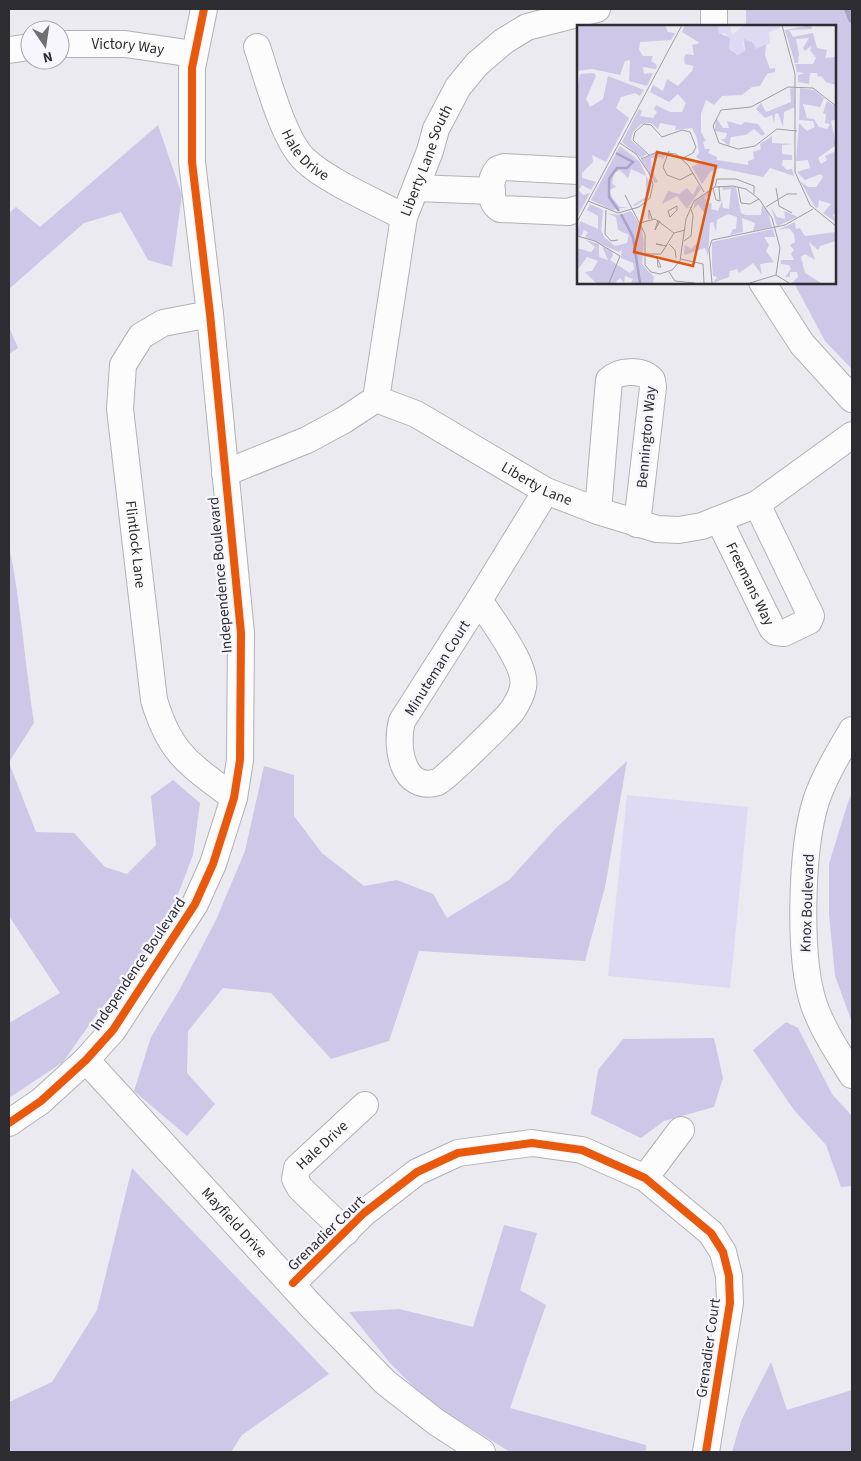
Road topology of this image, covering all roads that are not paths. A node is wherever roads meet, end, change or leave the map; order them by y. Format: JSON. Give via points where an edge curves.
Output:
{"nodes":[{"id":1,"x":204,"y":9,"type":"edge"},
{"id":2,"x":597,"y":9,"type":"edge"},
{"id":3,"x":714,"y":9,"type":"edge"},
{"id":4,"x":523,"y":18,"type":"edge"},
{"id":5,"x":714,"y":25,"type":"edge"},
{"id":6,"x":70,"y":44,"type":"edge"},
{"id":7,"x":257,"y":47,"type":"dead end"},
{"id":8,"x":194,"y":54,"type":"junction"},
{"id":9,"x":577,"y":170,"type":"edge"},
{"id":10,"x":416,"y":188,"type":"junction"},
{"id":11,"x":492,"y":191,"type":"junction"},
{"id":12,"x":577,"y":209,"type":"edge"},
{"id":13,"x":404,"y":218,"type":"junction"},
{"id":14,"x":763,"y":284,"type":"edge"},
{"id":15,"x":210,"y":314,"type":"junction"},
{"id":16,"x":376,"y":398,"type":"junction"},
{"id":17,"x":852,"y":399,"type":"edge"},
{"id":18,"x":852,"y":435,"type":"edge"},
{"id":19,"x":225,"y":473,"type":"junction"},
{"id":20,"x":546,"y":491,"type":"junction"},
{"id":21,"x":757,"y":504,"type":"junction"},
{"id":22,"x":598,"y":512,"type":"junction"},
{"id":23,"x":719,"y":520,"type":"junction"},
{"id":24,"x":637,"y":524,"type":"junction"},
{"id":25,"x":479,"y":600,"type":"junction"},
{"id":26,"x":852,"y":730,"type":"edge"},
{"id":27,"x":234,"y":798,"type":"junction"},
{"id":28,"x":86,"y":1060,"type":"junction"},
{"id":29,"x":852,"y":1075,"type":"edge"},
{"id":30,"x":364,"y":1105,"type":"dead end"},
{"id":31,"x":9,"y":1123,"type":"edge"},
{"id":32,"x":681,"y":1130,"type":"dead end"},
{"id":33,"x":645,"y":1178,"type":"junction"},
{"id":34,"x":346,"y":1232,"type":"junction"},
{"id":35,"x":293,"y":1283,"type":"junction"},
{"id":36,"x":482,"y":1452,"type":"edge"},
{"id":37,"x":706,"y":1452,"type":"edge"}],
"edges":[{"from":1,"to":8,"type":"street","name":"Independence Boulevard"},
{"from":2,"to":4,"type":"street","name":"Liberty Lane South"},
{"from":3,"to":5,"type":"street"},
{"from":4,"to":10,"type":"street","name":"Liberty Lane South","via":[[458,87],[436,130]]},
{"from":6,"to":8,"type":"street","name":"Victory Way","via":[[124,44]]},
{"from":7,"to":13,"type":"street","name":"Hale Drive","via":[[287,132],[303,159]]},
{"from":8,"to":15,"type":"street","name":"Independence Boulevard","via":[[192,162]]},
{"from":9,"to":11,"type":"street","via":[[504,167],[494,174]]},
{"from":10,"to":11,"type":"street"},
{"from":10,"to":13,"type":"street","name":"Liberty Lane South"},
{"from":11,"to":12,"type":"street","via":[[494,205],[500,209],[568,212]]},
{"from":13,"to":16,"type":"street","name":"Liberty Lane South"},
{"from":14,"to":17,"type":"street","via":[[802,344]]},
{"from":15,"to":19,"type":"street","name":"Independence Boulevard"},
{"from":15,"to":27,"type":"street","name":"Flintlock Lane","via":[[163,323],[141,336],[123,365],[120,408],[154,700],[162,726],[174,748],[188,763]]},
{"from":16,"to":19,"type":"street","via":[[307,440]]},
{"from":16,"to":20,"type":"street","name":"Liberty Lane","via":[[416,414]]},
{"from":18,"to":21,"type":"street","name":"Liberty Lane"},
{"from":19,"to":27,"type":"street","name":"Independence Boulevard","via":[[241,633],[240,760]]},
{"from":20,"to":22,"type":"street","name":"Liberty Lane"},
{"from":20,"to":25,"type":"street","name":"Minuteman Court"},
{"from":21,"to":23,"type":"street","name":"Liberty Lane"},
{"from":21,"to":23,"type":"street","name":"Freemans Way","via":[[811,616],[809,621],[784,633],[772,628]]},
{"from":22,"to":24,"type":"street","name":"Liberty Lane"},
{"from":22,"to":24,"type":"street","name":"Bennington Way","via":[[609,380],[621,372],[642,373],[652,380],[653,387]]},
{"from":23,"to":24,"type":"street","name":"Liberty Lane","via":[[679,530]]},
{"from":25,"to":25,"type":"street","name":"Minuteman Court","via":[[402,721],[399,732],[403,765],[412,779],[422,784],[439,782],[511,712],[524,686],[520,665]]},
{"from":26,"to":29,"type":"street","name":"Knox Boulevard","via":[[816,802],[805,865],[805,962],[814,1005],[832,1044]]},
{"from":27,"to":28,"type":"street","name":"Independence Boulevard","via":[[213,864],[195,904],[113,1030]]},
{"from":28,"to":31,"type":"street","name":"Independence Boulevard","via":[[41,1101]]},
{"from":28,"to":35,"type":"street","name":"Mayfield Drive"},
{"from":30,"to":34,"type":"street","name":"Hale Drive","via":[[297,1168],[295,1179],[300,1188]]},
{"from":32,"to":33,"type":"street"},
{"from":33,"to":34,"type":"street","name":"Grenadier Court","via":[[582,1150],[532,1143],[458,1153],[417,1172],[364,1213]]},
{"from":33,"to":37,"type":"street","name":"Grenadier Court","via":[[711,1233],[723,1252],[729,1276],[730,1303]]},
{"from":34,"to":35,"type":"street","name":"Grenadier Court"},
{"from":35,"to":36,"type":"street","name":"Mayfield Drive","via":[[312,1308],[385,1382],[436,1422]]}]}
